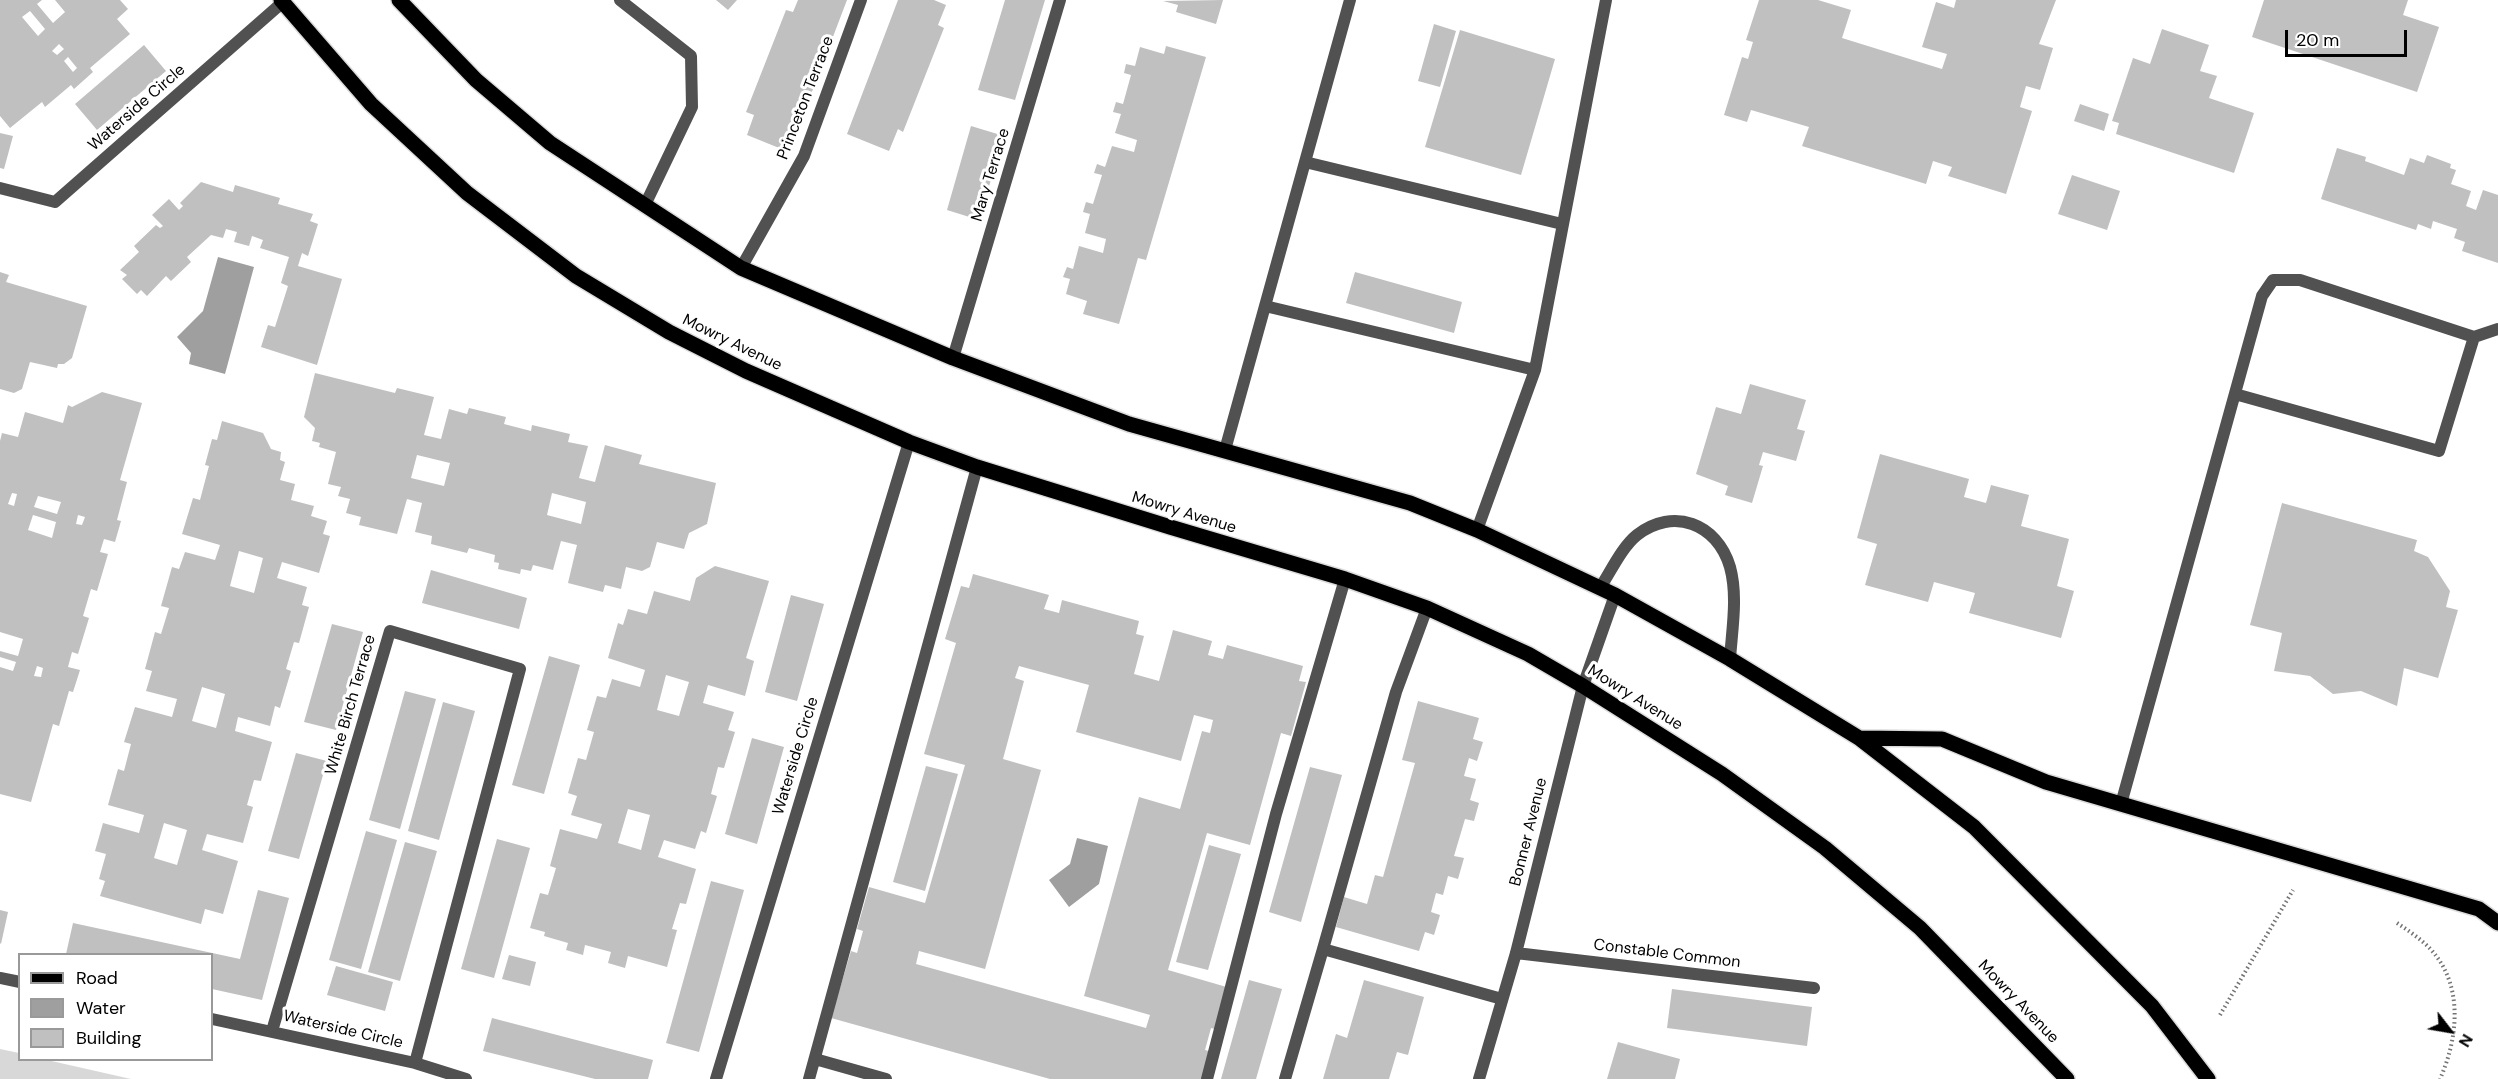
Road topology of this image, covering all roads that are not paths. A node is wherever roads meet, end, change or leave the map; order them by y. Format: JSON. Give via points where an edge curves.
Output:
{"nodes":[{"id":1,"x":620,"y":0,"type":"edge"},
{"id":2,"x":861,"y":0,"type":"edge"},
{"id":3,"x":1060,"y":0,"type":"edge"},
{"id":4,"x":1350,"y":0,"type":"edge"},
{"id":5,"x":1606,"y":0,"type":"edge"},
{"id":6,"x":282,"y":1,"type":"edge"},
{"id":7,"x":405,"y":2,"type":"edge"},
{"id":8,"x":1305,"y":162,"type":"junction"},
{"id":9,"x":0,"y":188,"type":"edge"},
{"id":10,"x":645,"y":205,"type":"junction"},
{"id":11,"x":1563,"y":224,"type":"junction"},
{"id":12,"x":741,"y":268,"type":"junction"},
{"id":13,"x":1265,"y":306,"type":"junction"},
{"id":14,"x":2498,"y":329,"type":"edge"},
{"id":15,"x":2474,"y":337,"type":"junction"},
{"id":16,"x":953,"y":358,"type":"junction"},
{"id":17,"x":1534,"y":370,"type":"junction"},
{"id":18,"x":2235,"y":394,"type":"junction"},
{"id":19,"x":909,"y":442,"type":"junction"},
{"id":20,"x":1225,"y":450,"type":"junction"},
{"id":21,"x":977,"y":467,"type":"junction"},
{"id":22,"x":1477,"y":530,"type":"junction"},
{"id":23,"x":1346,"y":579,"type":"junction"},
{"id":24,"x":1600,"y":588,"type":"junction"},
{"id":25,"x":1615,"y":595,"type":"junction"},
{"id":26,"x":1427,"y":608,"type":"junction"},
{"id":27,"x":1730,"y":658,"type":"junction"},
{"id":28,"x":1583,"y":686,"type":"junction"},
{"id":29,"x":1859,"y":738,"type":"junction"},
{"id":30,"x":2121,"y":804,"type":"junction"},
{"id":31,"x":2498,"y":906,"type":"edge"},
{"id":32,"x":2479,"y":909,"type":"junction"},
{"id":33,"x":2498,"y":923,"type":"edge"},
{"id":34,"x":1323,"y":950,"type":"junction"},
{"id":35,"x":1516,"y":953,"type":"junction"},
{"id":36,"x":0,"y":978,"type":"edge"},
{"id":37,"x":18,"y":982,"type":"edge"},
{"id":38,"x":1814,"y":988,"type":"dead end"},
{"id":39,"x":1502,"y":999,"type":"junction"},
{"id":40,"x":213,"y":1019,"type":"edge"},
{"id":41,"x":272,"y":1031,"type":"junction"},
{"id":42,"x":815,"y":1059,"type":"junction"},
{"id":43,"x":415,"y":1063,"type":"junction"},
{"id":44,"x":466,"y":1079,"type":"edge"},
{"id":45,"x":716,"y":1079,"type":"edge"},
{"id":46,"x":809,"y":1079,"type":"edge"},
{"id":47,"x":886,"y":1079,"type":"edge"},
{"id":48,"x":1207,"y":1079,"type":"edge"},
{"id":49,"x":1285,"y":1079,"type":"edge"},
{"id":50,"x":1479,"y":1079,"type":"edge"},
{"id":51,"x":2067,"y":1079,"type":"edge"},
{"id":52,"x":2208,"y":1079,"type":"edge"}],
"edges":[{"from":1,"to":10,"type":"street","via":[[691,56],[692,107]]},
{"from":2,"to":12,"type":"street","name":"Princeton Terrace","via":[[804,156]]},
{"from":3,"to":16,"type":"street","name":"Mary Terrace"},
{"from":4,"to":8,"type":"street"},
{"from":5,"to":11,"type":"street"},
{"from":6,"to":9,"type":"street","name":"Waterside Circle","via":[[55,202]]},
{"from":6,"to":19,"type":"main road","name":"Mowry Avenue","via":[[371,104],[467,193],[576,276],[669,332],[746,371]]},
{"from":7,"to":10,"type":"main road","via":[[476,81],[550,143]]},
{"from":8,"to":11,"type":"street"},
{"from":8,"to":13,"type":"street"},
{"from":10,"to":12,"type":"main road"},
{"from":11,"to":17,"type":"street"},
{"from":12,"to":16,"type":"main road"},
{"from":13,"to":17,"type":"street"},
{"from":13,"to":20,"type":"street"},
{"from":14,"to":15,"type":"street"},
{"from":15,"to":18,"type":"street","via":[[2439,451]]},
{"from":15,"to":18,"type":"street","via":[[2300,280],[2273,280],[2262,296]]},
{"from":16,"to":20,"type":"main road","via":[[1129,424]]},
{"from":17,"to":22,"type":"street"},
{"from":18,"to":30,"type":"street"},
{"from":19,"to":21,"type":"main road","name":"Mowry Avenue"},
{"from":19,"to":45,"type":"street","name":"Waterside Circle"},
{"from":20,"to":22,"type":"main road","via":[[1410,503]]},
{"from":21,"to":23,"type":"main road","name":"Mowry Avenue"},
{"from":21,"to":42,"type":"street"},
{"from":22,"to":24,"type":"main road"},
{"from":23,"to":26,"type":"main road","name":"Mowry Avenue"},
{"from":23,"to":48,"type":"street","via":[[1276,814]]},
{"from":24,"to":25,"type":"main road"},
{"from":24,"to":27,"type":"street","via":[[1635,536],[1654,524],[1674,519],[1705,528],[1714,535],[1730,567],[1734,608]]},
{"from":25,"to":27,"type":"main road"},
{"from":25,"to":28,"type":"street","name":"Bonner Avenue"},
{"from":26,"to":28,"type":"main road","name":"Mowry Avenue","via":[[1528,654]]},
{"from":26,"to":34,"type":"street","via":[[1396,692]]},
{"from":27,"to":29,"type":"main road"},
{"from":28,"to":35,"type":"street","name":"Bonner Avenue"},
{"from":28,"to":51,"type":"main road","name":"Mowry Avenue","via":[[1722,774],[1825,848],[1920,928]]},
{"from":29,"to":30,"type":"main road","via":[[1942,739],[2046,782]]},
{"from":29,"to":52,"type":"main road","via":[[1974,826],[2152,1006]]},
{"from":30,"to":32,"type":"main road"},
{"from":31,"to":32,"type":"main road"},
{"from":32,"to":33,"type":"main road"},
{"from":34,"to":39,"type":"street"},
{"from":34,"to":49,"type":"street"},
{"from":35,"to":38,"type":"street","name":"Constable Common"},
{"from":35,"to":39,"type":"street","name":"Bonner Avenue"},
{"from":36,"to":37,"type":"street"},
{"from":39,"to":50,"type":"street","name":"Bonner Avenue"},
{"from":40,"to":41,"type":"street","name":"Waterside Circle"},
{"from":41,"to":43,"type":"street","name":"Waterside Circle"},
{"from":41,"to":43,"type":"street","name":"White Birch Terrace","via":[[390,631],[520,669]]},
{"from":42,"to":46,"type":"street"},
{"from":42,"to":47,"type":"street"},
{"from":43,"to":44,"type":"street","name":"Waterside Circle"}]}
